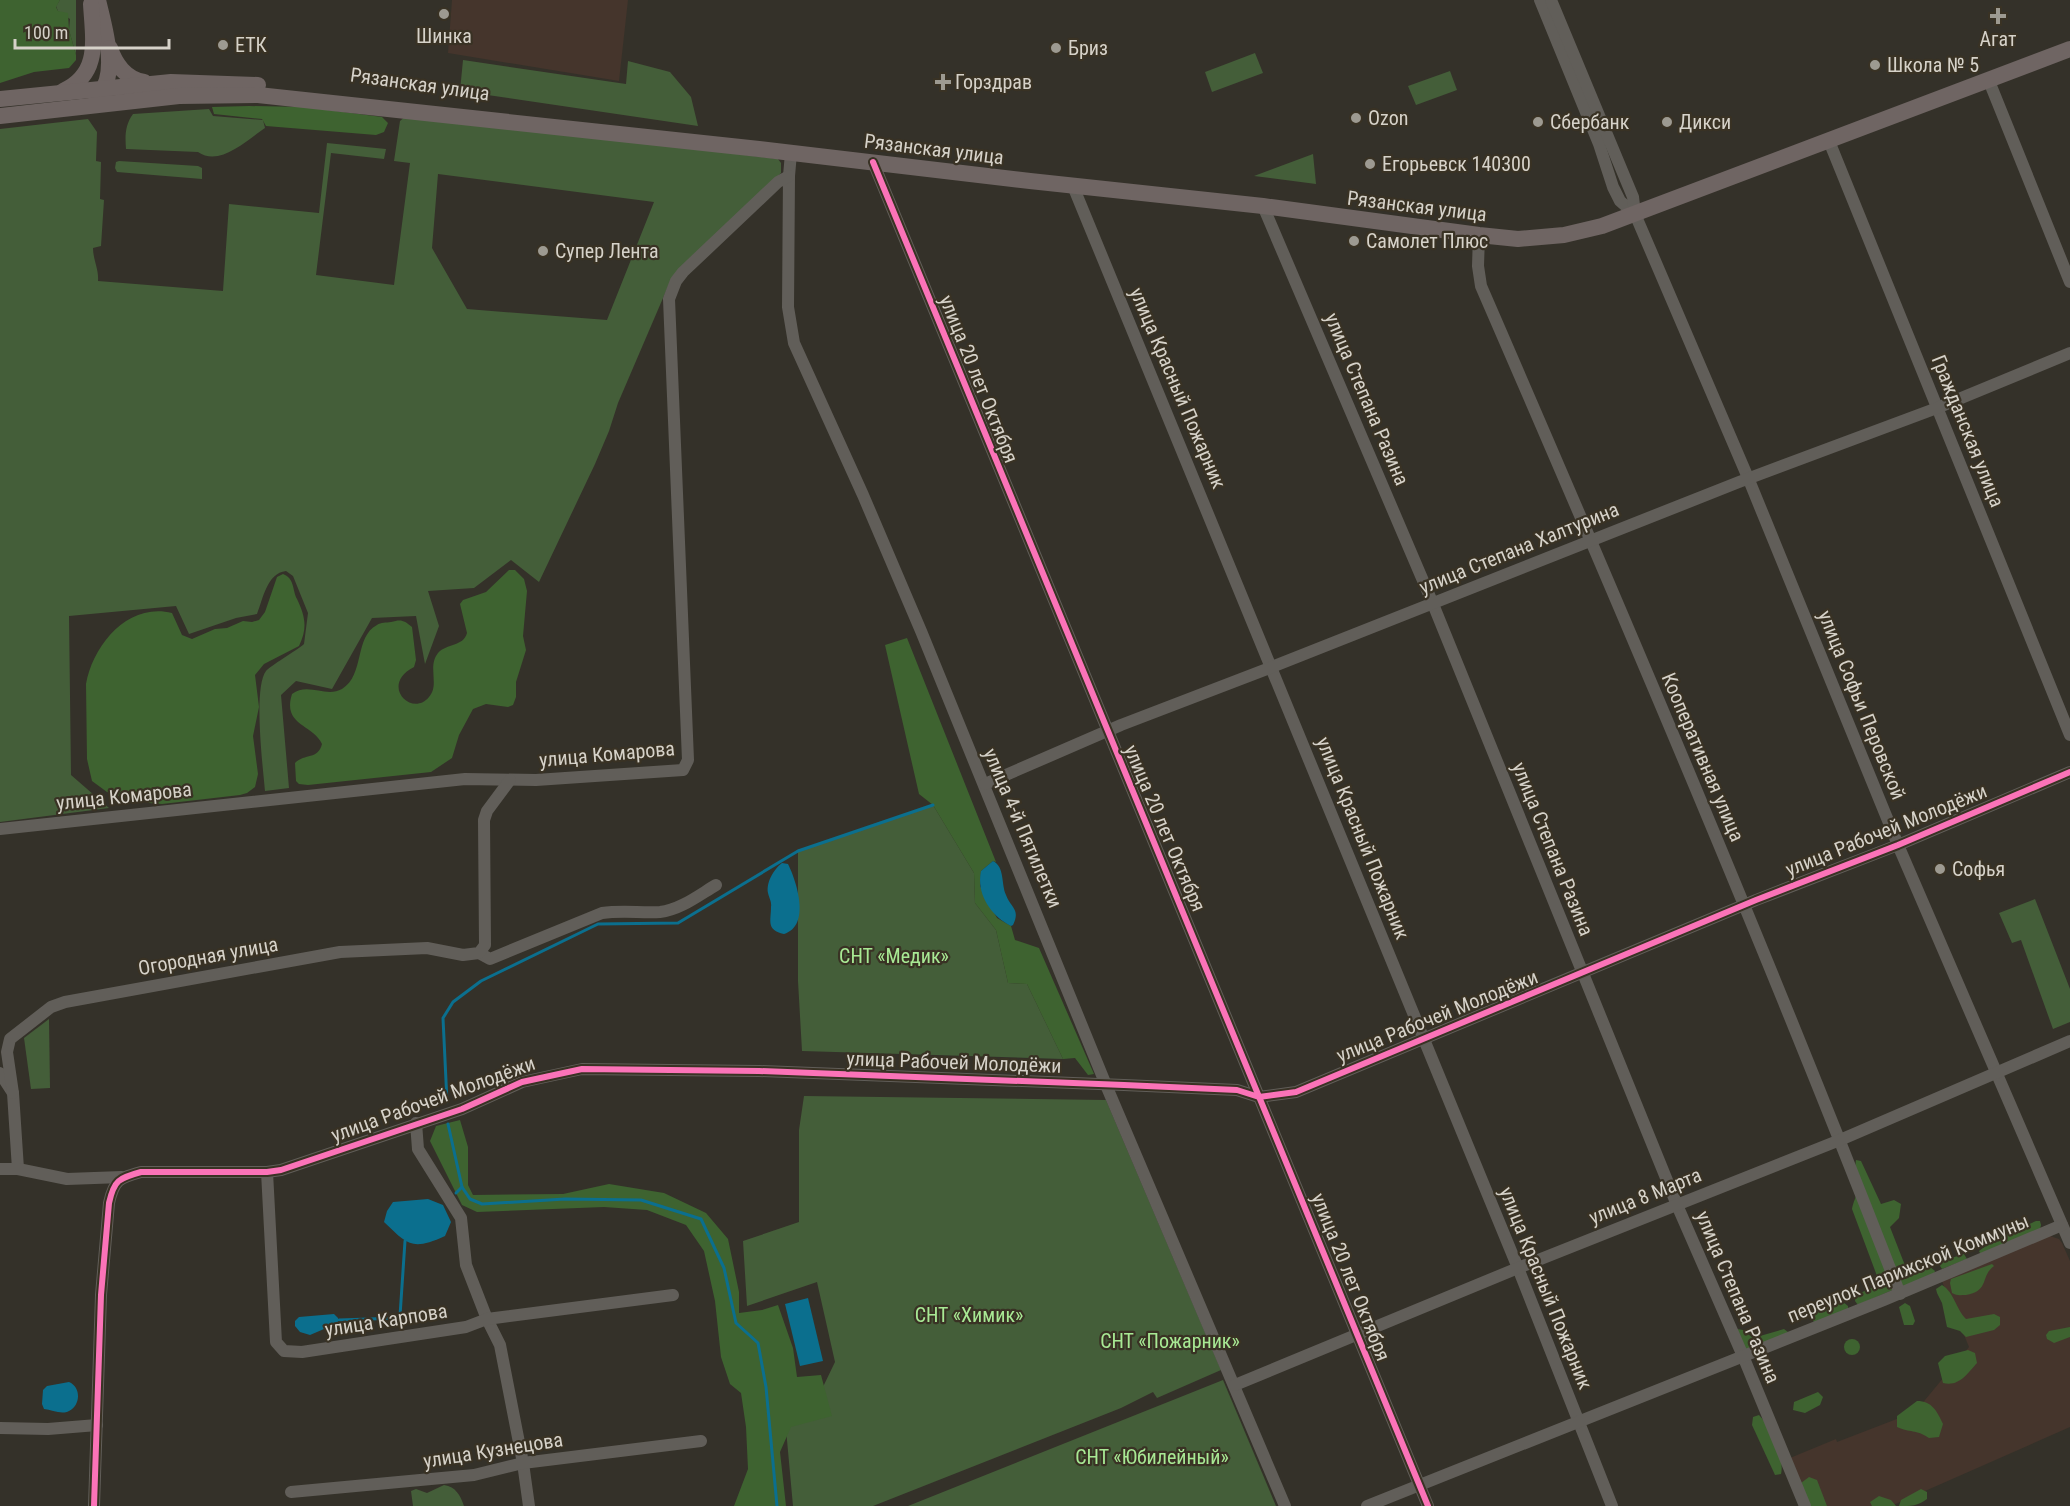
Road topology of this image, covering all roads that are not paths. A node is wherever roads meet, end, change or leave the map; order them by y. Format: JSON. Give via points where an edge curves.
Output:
{"nodes":[{"id":1,"x":90,"y":0,"type":"edge"},
{"id":2,"x":98,"y":0,"type":"edge"},
{"id":3,"x":1540,"y":0,"type":"edge"},
{"id":4,"x":1551,"y":0,"type":"edge"},
{"id":5,"x":100,"y":41,"type":"junction"},
{"id":6,"x":2070,"y":49,"type":"edge"},
{"id":7,"x":1989,"y":81,"type":"junction"},
{"id":8,"x":151,"y":84,"type":"junction"},
{"id":9,"x":105,"y":88,"type":"junction"},
{"id":10,"x":0,"y":99,"type":"edge"},
{"id":11,"x":59,"y":100,"type":"junction"},
{"id":12,"x":125,"y":100,"type":"junction"},
{"id":13,"x":0,"y":116,"type":"edge"},
{"id":14,"x":1829,"y":141,"type":"junction"},
{"id":15,"x":729,"y":147,"type":"junction"},
{"id":16,"x":790,"y":153,"type":"junction"},
{"id":17,"x":873,"y":162,"type":"junction"},
{"id":18,"x":789,"y":176,"type":"junction"},
{"id":19,"x":1073,"y":186,"type":"junction"},
{"id":20,"x":1263,"y":206,"type":"junction"},
{"id":21,"x":1635,"y":214,"type":"junction"},
{"id":22,"x":1479,"y":235,"type":"junction"},
{"id":23,"x":2070,"y":282,"type":"edge"},
{"id":24,"x":2070,"y":353,"type":"edge"},
{"id":25,"x":1937,"y":408,"type":"junction"},
{"id":26,"x":1749,"y":480,"type":"junction"},
{"id":27,"x":1592,"y":540,"type":"junction"},
{"id":28,"x":1433,"y":604,"type":"junction"},
{"id":29,"x":1272,"y":667,"type":"junction"},
{"id":30,"x":1107,"y":731,"type":"junction"},
{"id":31,"x":2070,"y":735,"type":"edge"},
{"id":32,"x":2070,"y":772,"type":"edge"},
{"id":33,"x":510,"y":780,"type":"junction"},
{"id":34,"x":985,"y":784,"type":"junction"},
{"id":35,"x":0,"y":829,"type":"edge"},
{"id":36,"x":1898,"y":845,"type":"junction"},
{"id":37,"x":716,"y":885,"type":"dead end"},
{"id":38,"x":1744,"y":905,"type":"junction"},
{"id":39,"x":479,"y":953,"type":"junction"},
{"id":40,"x":1583,"y":974,"type":"junction"},
{"id":41,"x":1423,"y":1038,"type":"junction"},
{"id":42,"x":2070,"y":1041,"type":"edge"},
{"id":43,"x":0,"y":1072,"type":"edge"},
{"id":44,"x":1997,"y":1072,"type":"junction"},
{"id":45,"x":1106,"y":1085,"type":"junction"},
{"id":46,"x":13,"y":1093,"type":"junction"},
{"id":47,"x":1259,"y":1097,"type":"junction"},
{"id":48,"x":417,"y":1123,"type":"junction"},
{"id":49,"x":1840,"y":1140,"type":"junction"},
{"id":50,"x":0,"y":1169,"type":"edge"},
{"id":51,"x":18,"y":1169,"type":"junction"},
{"id":52,"x":267,"y":1172,"type":"junction"},
{"id":53,"x":122,"y":1177,"type":"junction"},
{"id":54,"x":1677,"y":1205,"type":"junction"},
{"id":55,"x":2062,"y":1225,"type":"junction"},
{"id":56,"x":2070,"y":1243,"type":"edge"},
{"id":57,"x":1518,"y":1268,"type":"junction"},
{"id":58,"x":673,"y":1294,"type":"dead end"},
{"id":59,"x":1899,"y":1294,"type":"junction"},
{"id":60,"x":487,"y":1319,"type":"junction"},
{"id":61,"x":1357,"y":1334,"type":"junction"},
{"id":62,"x":1743,"y":1356,"type":"junction"},
{"id":63,"x":1234,"y":1385,"type":"junction"},
{"id":64,"x":1578,"y":1421,"type":"junction"},
{"id":65,"x":97,"y":1425,"type":"junction"},
{"id":66,"x":0,"y":1428,"type":"edge"},
{"id":67,"x":701,"y":1441,"type":"dead end"},
{"id":68,"x":523,"y":1463,"type":"junction"},
{"id":69,"x":1419,"y":1484,"type":"junction"},
{"id":70,"x":291,"y":1492,"type":"dead end"},
{"id":71,"x":94,"y":1506,"type":"edge"},
{"id":72,"x":529,"y":1506,"type":"edge"},
{"id":73,"x":1285,"y":1506,"type":"edge"},
{"id":74,"x":1367,"y":1506,"type":"edge"},
{"id":75,"x":1428,"y":1506,"type":"edge"},
{"id":76,"x":1612,"y":1506,"type":"edge"},
{"id":77,"x":1805,"y":1506,"type":"edge"}],
"edges":[{"from":1,"to":5,"type":"main road"},
{"from":2,"to":5,"type":"main road"},
{"from":3,"to":21,"type":"street","name":"улица Софьи Перовской","via":[[1613,187],[1620,201]]},
{"from":4,"to":21,"type":"street","name":"улица Софьи Перовской","via":[[1633,197]]},
{"from":5,"to":8,"type":"main road","via":[[121,69],[138,81]]},
{"from":5,"to":9,"type":"main road","via":[[109,62]]},
{"from":5,"to":11,"type":"main road","via":[[87,71]]},
{"from":6,"to":7,"type":"main road","name":"Рязанская улица"},
{"from":7,"to":14,"type":"main road","name":"Рязанская улица"},
{"from":7,"to":23,"type":"street"},
{"from":8,"to":9,"type":"main road","name":"Рязанская улица"},
{"from":8,"to":15,"type":"main road","name":"Рязанская улица","via":[[265,85]]},
{"from":9,"to":11,"type":"main road","via":[[95,98]]},
{"from":9,"to":12,"type":"main road","via":[[112,96]]},
{"from":10,"to":11,"type":"main road"},
{"from":11,"to":12,"type":"main road","name":"Рязанская улица"},
{"from":11,"to":13,"type":"main road"},
{"from":12,"to":15,"type":"main road","name":"Рязанская улица","via":[[258,95]]},
{"from":14,"to":21,"type":"main road","name":"Рязанская улица"},
{"from":14,"to":25,"type":"street","name":"Гражданская улица"},
{"from":15,"to":16,"type":"main road","name":"Рязанская улица"},
{"from":16,"to":17,"type":"main road","name":"Рязанская улица"},
{"from":16,"to":18,"type":"street","name":"улица 4-й Пятилетки"},
{"from":17,"to":19,"type":"main road","name":"Рязанская улица"},
{"from":17,"to":30,"type":"street","name":"улица 20 лет Октября"},
{"from":18,"to":33,"type":"street","name":"улица Комарова","via":[[682,272],[669,299],[686,768]]},
{"from":18,"to":34,"type":"street","name":"улица 4-й Пятилетки","via":[[788,307],[794,343]]},
{"from":19,"to":20,"type":"main road","name":"Рязанская улица"},
{"from":19,"to":29,"type":"street","name":"улица Красный Пожарник"},
{"from":20,"to":22,"type":"main road","name":"Рязанская улица"},
{"from":20,"to":28,"type":"street","name":"улица Степана Разина"},
{"from":21,"to":22,"type":"main road","name":"Рязанская улица","via":[[1595,229],[1564,235],[1518,239]]},
{"from":21,"to":26,"type":"street","name":"улица Софьи Перовской"},
{"from":22,"to":27,"type":"street","name":"Кооперативная улица","via":[[1481,286]]},
{"from":24,"to":25,"type":"street","name":"улица Степана Халтурина"},
{"from":25,"to":26,"type":"street","name":"улица Степана Халтурина"},
{"from":25,"to":31,"type":"street","name":"Гражданская улица"},
{"from":26,"to":27,"type":"street","name":"улица Степана Халтурина"},
{"from":26,"to":36,"type":"street","name":"улица Софьи Перовской"},
{"from":27,"to":28,"type":"street","name":"улица Степана Халтурина"},
{"from":27,"to":38,"type":"street","name":"Кооперативная улица"},
{"from":28,"to":29,"type":"street","name":"улица Степана Халтурина"},
{"from":28,"to":40,"type":"street","name":"улица Степана Разина"},
{"from":29,"to":30,"type":"street","name":"улица Степана Халтурина"},
{"from":29,"to":41,"type":"street","name":"улица Красный Пожарник"},
{"from":30,"to":34,"type":"street","name":"улица Степана Халтурина"},
{"from":30,"to":47,"type":"street","name":"улица 20 лет Октября"},
{"from":32,"to":36,"type":"street","name":"улица Рабочей Молодёжи"},
{"from":33,"to":35,"type":"street","name":"улица Комарова","via":[[465,779]]},
{"from":33,"to":39,"type":"street","via":[[484,820],[485,945]]},
{"from":34,"to":45,"type":"street","name":"улица 4-й Пятилетки"},
{"from":36,"to":38,"type":"street","name":"улица Рабочей Молодёжи"},
{"from":36,"to":44,"type":"street","name":"улица Софьи Перовской"},
{"from":37,"to":39,"type":"street","name":"Огородная улица","via":[[662,912],[602,913],[489,959]]},
{"from":38,"to":40,"type":"street","name":"улица Рабочей Молодёжи"},
{"from":38,"to":49,"type":"street","name":"Кооперативная улица"},
{"from":39,"to":46,"type":"street","name":"Огородная улица","via":[[463,956],[427,948],[340,952],[65,1002],[51,1007],[10,1040],[8,1060]]},
{"from":40,"to":41,"type":"street","name":"улица Рабочей Молодёжи"},
{"from":40,"to":54,"type":"street","name":"улица Степана Разина"},
{"from":41,"to":47,"type":"street","name":"улица Рабочей Молодёжи","via":[[1296,1092]]},
{"from":41,"to":57,"type":"street","name":"улица Красный Пожарник"},
{"from":42,"to":44,"type":"street","name":"улица 8 Марта"},
{"from":43,"to":46,"type":"street"},
{"from":44,"to":49,"type":"street","name":"улица 8 Марта"},
{"from":44,"to":55,"type":"street","name":"улица Софьи Перовской"},
{"from":45,"to":47,"type":"street","name":"улица Рабочей Молодёжи","via":[[1236,1090]]},
{"from":45,"to":48,"type":"street","name":"улица Рабочей Молодёжи","via":[[771,1071],[582,1069],[522,1082],[462,1109]]},
{"from":45,"to":63,"type":"street","name":"улица 4-й Пятилетки"},
{"from":46,"to":51,"type":"street"},
{"from":47,"to":61,"type":"street","name":"улица 20 лет Октября"},
{"from":48,"to":52,"type":"street","name":"улица Рабочей Молодёжи"},
{"from":48,"to":60,"type":"street","via":[[418,1149],[461,1218],[466,1265]]},
{"from":49,"to":54,"type":"street","name":"улица 8 Марта"},
{"from":49,"to":59,"type":"street","name":"Кооперативная улица"},
{"from":50,"to":51,"type":"street","name":"улица Рабочей Молодёжи"},
{"from":51,"to":53,"type":"street","name":"улица Рабочей Молодёжи","via":[[67,1179]]},
{"from":52,"to":53,"type":"street","name":"улица Рабочей Молодёжи","via":[[141,1172]]},
{"from":52,"to":60,"type":"street","name":"улица Карпова","via":[[276,1342],[284,1351],[302,1353],[466,1327]]},
{"from":53,"to":65,"type":"street","via":[[109,1203],[101,1295]]},
{"from":54,"to":57,"type":"street","name":"улица 8 Марта"},
{"from":54,"to":62,"type":"street","name":"улица Степана Разина"},
{"from":55,"to":56,"type":"street","name":"улица Софьи Перовской"},
{"from":55,"to":59,"type":"street","name":"переулок Парижской Коммуны"},
{"from":57,"to":61,"type":"street","name":"улица 8 Марта"},
{"from":57,"to":64,"type":"street","name":"улица Красный Пожарник"},
{"from":58,"to":60,"type":"street","name":"улица Карпова"},
{"from":59,"to":62,"type":"street","name":"переулок Парижской Коммуны"},
{"from":60,"to":68,"type":"street","via":[[500,1345]]},
{"from":61,"to":63,"type":"street","name":"улица 8 Марта"},
{"from":61,"to":69,"type":"street","name":"улица 20 лет Октября"},
{"from":62,"to":64,"type":"street","name":"переулок Парижской Коммуны"},
{"from":62,"to":77,"type":"street","name":"улица Степана Разина"},
{"from":63,"to":73,"type":"street","name":"улица 4-й Пятилетки"},
{"from":64,"to":69,"type":"street","name":"переулок Парижской Коммуны"},
{"from":64,"to":76,"type":"street","name":"улица Красный Пожарник"},
{"from":65,"to":66,"type":"street"},
{"from":65,"to":71,"type":"street"},
{"from":67,"to":68,"type":"street","name":"улица Кузнецова"},
{"from":68,"to":70,"type":"street","name":"улица Кузнецова","via":[[474,1475]]},
{"from":68,"to":72,"type":"street"},
{"from":69,"to":74,"type":"street","name":"переулок Парижской Коммуны"},
{"from":69,"to":75,"type":"street","name":"улица 20 лет Октября"}]}
